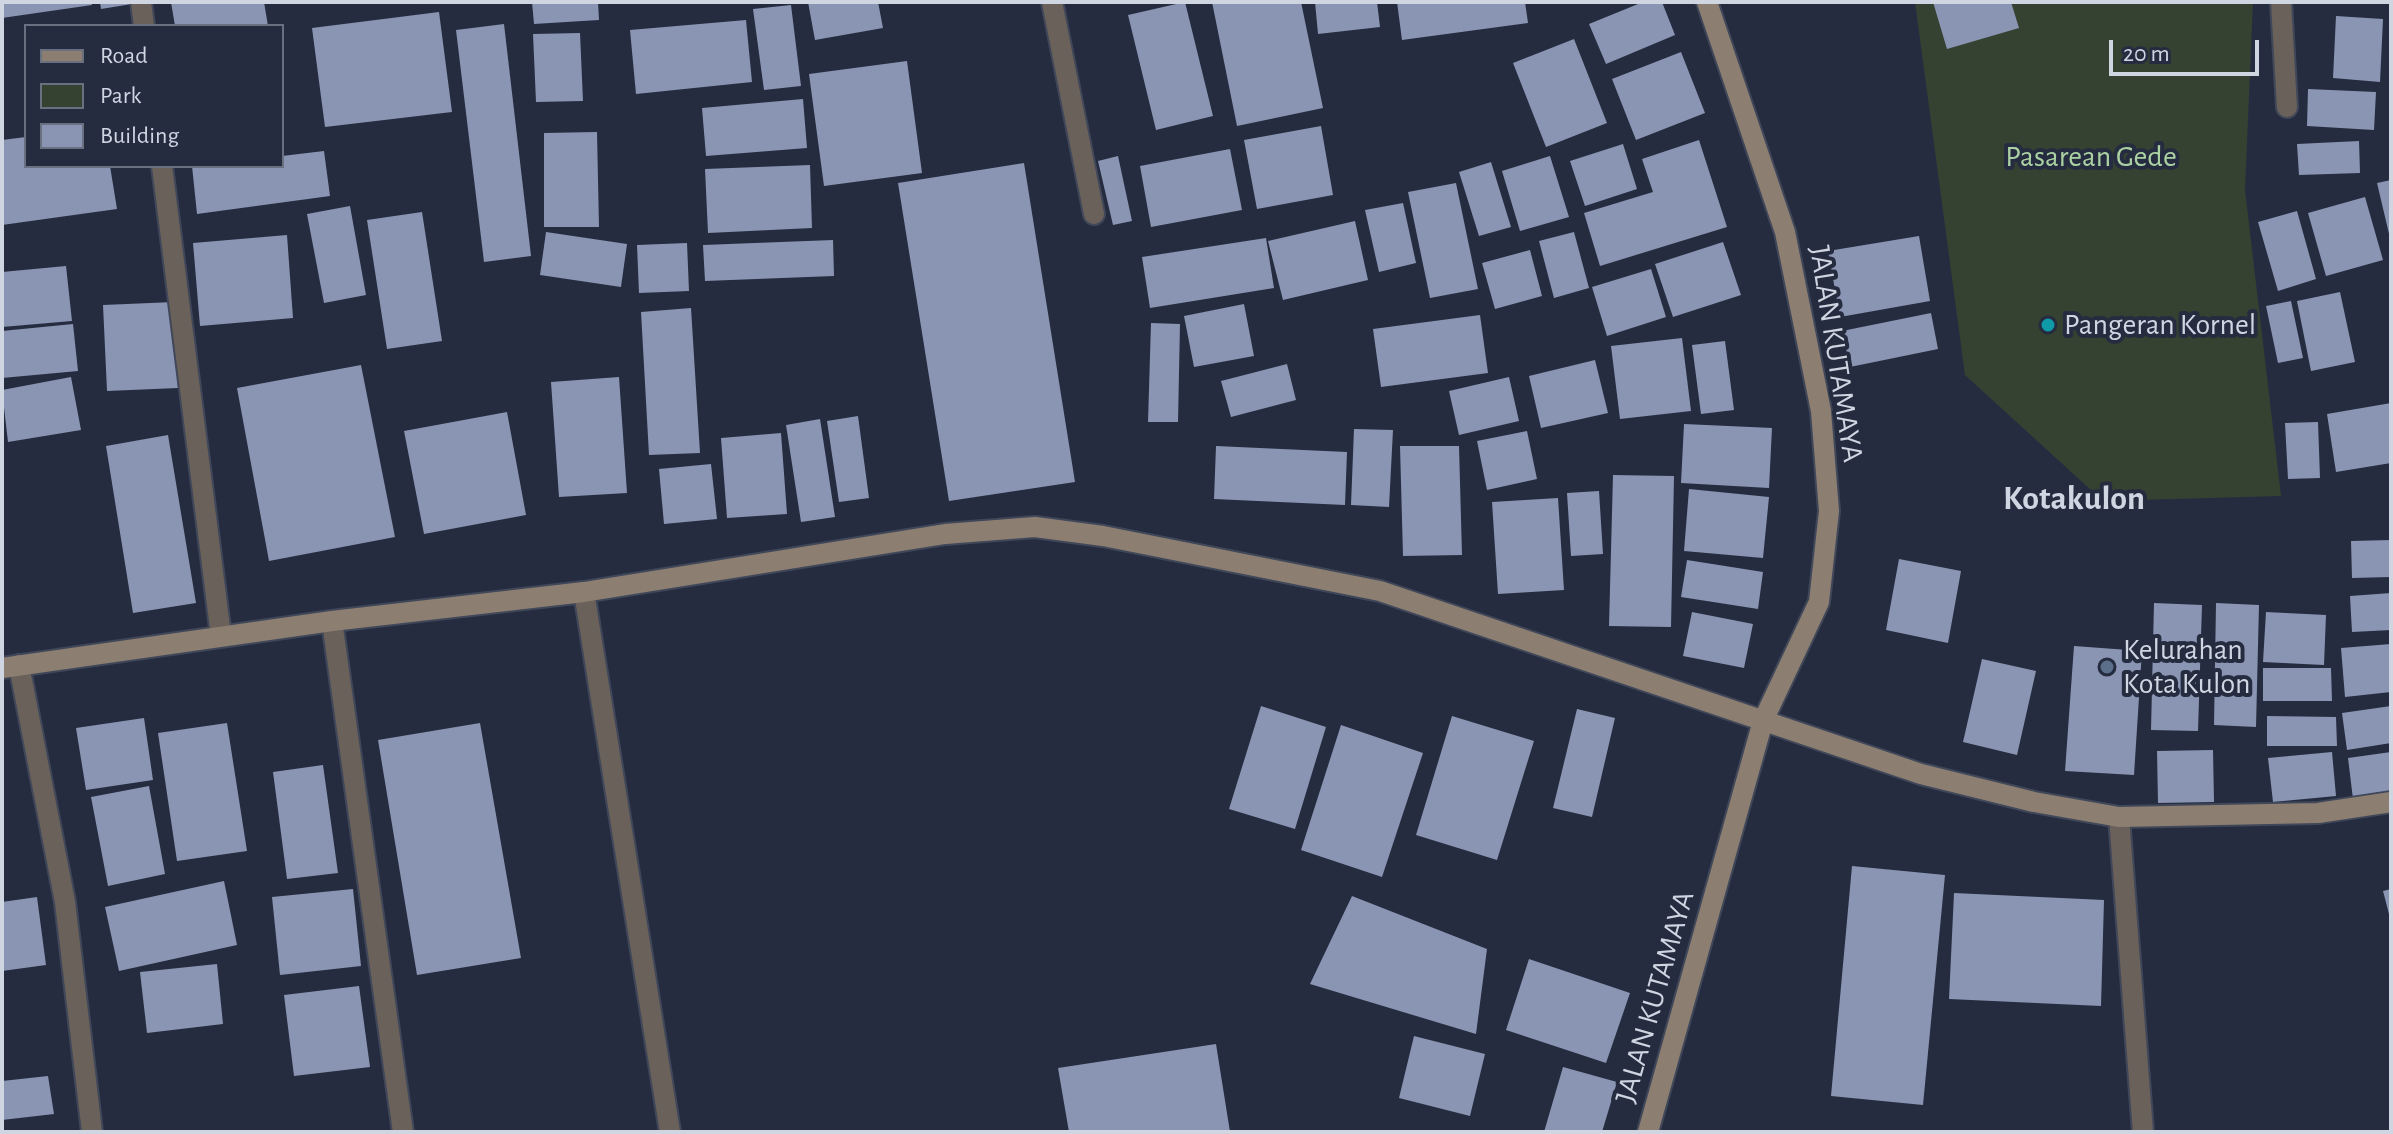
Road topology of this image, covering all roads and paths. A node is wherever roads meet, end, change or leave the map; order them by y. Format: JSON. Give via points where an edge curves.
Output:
{"nodes":[{"id":1,"x":141,"y":2,"type":"edge"},
{"id":2,"x":1052,"y":2,"type":"edge"},
{"id":3,"x":1707,"y":2,"type":"edge"},
{"id":4,"x":2281,"y":2,"type":"edge"},
{"id":5,"x":144,"y":24,"type":"edge"},
{"id":6,"x":2287,"y":107,"type":"dead end"},
{"id":7,"x":162,"y":168,"type":"edge"},
{"id":8,"x":1094,"y":214,"type":"dead end"},
{"id":9,"x":584,"y":592,"type":"junction"},
{"id":10,"x":332,"y":621,"type":"junction"},
{"id":11,"x":221,"y":636,"type":"junction"},
{"id":12,"x":10,"y":667,"type":"edge"},
{"id":13,"x":1763,"y":721,"type":"junction"},
{"id":14,"x":2391,"y":802,"type":"edge"},
{"id":15,"x":2119,"y":817,"type":"junction"},
{"id":16,"x":92,"y":1132,"type":"edge"},
{"id":17,"x":403,"y":1132,"type":"edge"},
{"id":18,"x":670,"y":1132,"type":"edge"},
{"id":19,"x":1648,"y":1132,"type":"edge"},
{"id":20,"x":2143,"y":1132,"type":"edge"}],
"edges":[{"from":1,"to":5,"type":"street"},
{"from":2,"to":8,"type":"street"},
{"from":3,"to":13,"type":"street","name":"JALAN KUTAMAYA","via":[[1785,232],[1821,411],[1828,497],[1819,602]]},
{"from":4,"to":6,"type":"street"},
{"from":7,"to":11,"type":"street"},
{"from":9,"to":10,"type":"street"},
{"from":9,"to":13,"type":"street","via":[[945,534],[1035,527],[1380,591]]},
{"from":9,"to":18,"type":"street"},
{"from":10,"to":11,"type":"street"},
{"from":10,"to":17,"type":"street"},
{"from":11,"to":12,"type":"street"},
{"from":12,"to":16,"type":"street","via":[[65,902]]},
{"from":13,"to":15,"type":"street","via":[[1921,774]]},
{"from":13,"to":19,"type":"street","name":"JALAN KUTAMAYA"},
{"from":14,"to":15,"type":"street","via":[[2318,813]]},
{"from":15,"to":20,"type":"street"}]}
